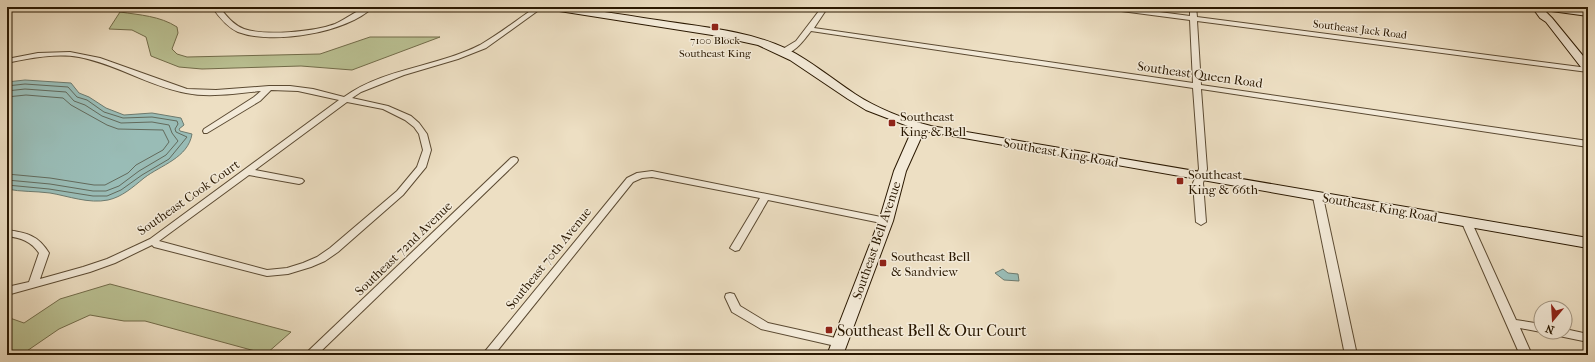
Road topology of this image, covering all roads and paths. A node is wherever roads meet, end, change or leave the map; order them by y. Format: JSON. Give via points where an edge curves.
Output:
{"nodes":[{"id":1,"x":370,"y":7,"type":"edge"},
{"id":2,"x":540,"y":7,"type":"edge"},
{"id":3,"x":553,"y":7,"type":"edge"},
{"id":4,"x":825,"y":7,"type":"edge"},
{"id":5,"x":1106,"y":7,"type":"edge"},
{"id":6,"x":1193,"y":7,"type":"edge"},
{"id":7,"x":1539,"y":7,"type":"edge"},
{"id":8,"x":217,"y":10,"type":"edge"},
{"id":9,"x":1588,"y":13,"type":"edge"},
{"id":10,"x":1194,"y":18,"type":"junction"},
{"id":11,"x":809,"y":29,"type":"junction"},
{"id":12,"x":784,"y":52,"type":"junction"},
{"id":13,"x":7,"y":61,"type":"edge"},
{"id":14,"x":1588,"y":70,"type":"edge"},
{"id":15,"x":1197,"y":86,"type":"junction"},
{"id":16,"x":270,"y":88,"type":"junction"},
{"id":17,"x":345,"y":99,"type":"junction"},
{"id":18,"x":920,"y":127,"type":"junction"},
{"id":19,"x":207,"y":132,"type":"dead end"},
{"id":20,"x":1588,"y":144,"type":"edge"},
{"id":21,"x":514,"y":160,"type":"dead end"},
{"id":22,"x":248,"y":172,"type":"junction"},
{"id":23,"x":1201,"y":176,"type":"junction"},
{"id":24,"x":299,"y":181,"type":"dead end"},
{"id":25,"x":765,"y":197,"type":"junction"},
{"id":26,"x":1318,"y":197,"type":"junction"},
{"id":27,"x":886,"y":221,"type":"junction"},
{"id":28,"x":1201,"y":222,"type":"dead end"},
{"id":29,"x":1467,"y":223,"type":"junction"},
{"id":30,"x":7,"y":233,"type":"edge"},
{"id":31,"x":153,"y":241,"type":"junction"},
{"id":32,"x":1588,"y":243,"type":"edge"},
{"id":33,"x":735,"y":248,"type":"dead end"},
{"id":34,"x":34,"y":285,"type":"junction"},
{"id":35,"x":7,"y":291,"type":"edge"},
{"id":36,"x":730,"y":297,"type":"dead end"},
{"id":37,"x":1512,"y":323,"type":"junction"},
{"id":38,"x":1533,"y":327,"type":"edge"},
{"id":39,"x":1573,"y":335,"type":"edge"},
{"id":40,"x":1588,"y":338,"type":"edge"},
{"id":41,"x":838,"y":349,"type":"edge"},
{"id":42,"x":310,"y":355,"type":"edge"},
{"id":43,"x":488,"y":355,"type":"edge"},
{"id":44,"x":1352,"y":355,"type":"edge"},
{"id":45,"x":1526,"y":355,"type":"edge"}],
"edges":[{"from":1,"to":8,"type":"street","via":[[329,28],[266,34],[241,31],[233,27]]},
{"from":2,"to":17,"type":"street","name":"Southeast Cook Court","via":[[483,46],[375,82]]},
{"from":3,"to":12,"type":"main road","name":"Southeast King Road","via":[[723,33],[762,43]]},
{"from":4,"to":11,"type":"street"},
{"from":5,"to":10,"type":"street","name":"Southeast Jack Road"},
{"from":6,"to":10,"type":"street"},
{"from":7,"to":9,"type":"main road"},
{"from":7,"to":14,"type":"main road","via":[[1551,17],[1549,20]]},
{"from":10,"to":14,"type":"street","name":"Southeast Jack Road"},
{"from":10,"to":15,"type":"street"},
{"from":11,"to":12,"type":"street","via":[[796,45]]},
{"from":11,"to":15,"type":"street","name":"Southeast Queen Road"},
{"from":12,"to":18,"type":"main road","name":"Southeast King Road","via":[[863,103]]},
{"from":13,"to":16,"type":"street","via":[[48,54],[70,54],[93,58],[179,90],[218,93]]},
{"from":15,"to":20,"type":"street","name":"Southeast Queen Road"},
{"from":15,"to":23,"type":"street","via":[[1203,169]]},
{"from":16,"to":17,"type":"street","via":[[296,89]]},
{"from":16,"to":19,"type":"street"},
{"from":17,"to":22,"type":"street","name":"Southeast Cook Court"},
{"from":17,"to":31,"type":"street","via":[[382,107],[408,118],[421,129],[426,142],[426,156],[421,169],[407,187],[321,260],[288,271],[267,273],[157,245]]},
{"from":18,"to":23,"type":"main road","name":"Southeast King Road"},
{"from":18,"to":27,"type":"main road","name":"Southeast Bell Avenue","via":[[900,170]]},
{"from":21,"to":42,"type":"street","name":"Southeast 72nd Avenue"},
{"from":22,"to":24,"type":"street"},
{"from":22,"to":31,"type":"street","name":"Southeast Cook Court"},
{"from":23,"to":26,"type":"main road","name":"Southeast King Road"},
{"from":23,"to":28,"type":"street","via":[[1198,183]]},
{"from":25,"to":27,"type":"street"},
{"from":25,"to":33,"type":"street"},
{"from":25,"to":43,"type":"street","name":"Southeast 70th Avenue","via":[[652,174],[640,175],[630,180]]},
{"from":26,"to":29,"type":"main road","name":"Southeast King Road"},
{"from":26,"to":44,"type":"street"},
{"from":27,"to":41,"type":"main road","name":"Southeast Bell Avenue"},
{"from":29,"to":32,"type":"main road","name":"Southeast King Road"},
{"from":29,"to":37,"type":"street"},
{"from":30,"to":34,"type":"street","via":[[26,236],[38,242],[44,252]]},
{"from":31,"to":34,"type":"street","name":"Southeast Cook Court","via":[[111,261]]},
{"from":34,"to":35,"type":"street","name":"Southeast Cook Court"},
{"from":36,"to":41,"type":"street","via":[[736,310],[756,322]]},
{"from":37,"to":38,"type":"street"},
{"from":37,"to":45,"type":"street"},
{"from":39,"to":40,"type":"street"}]}
